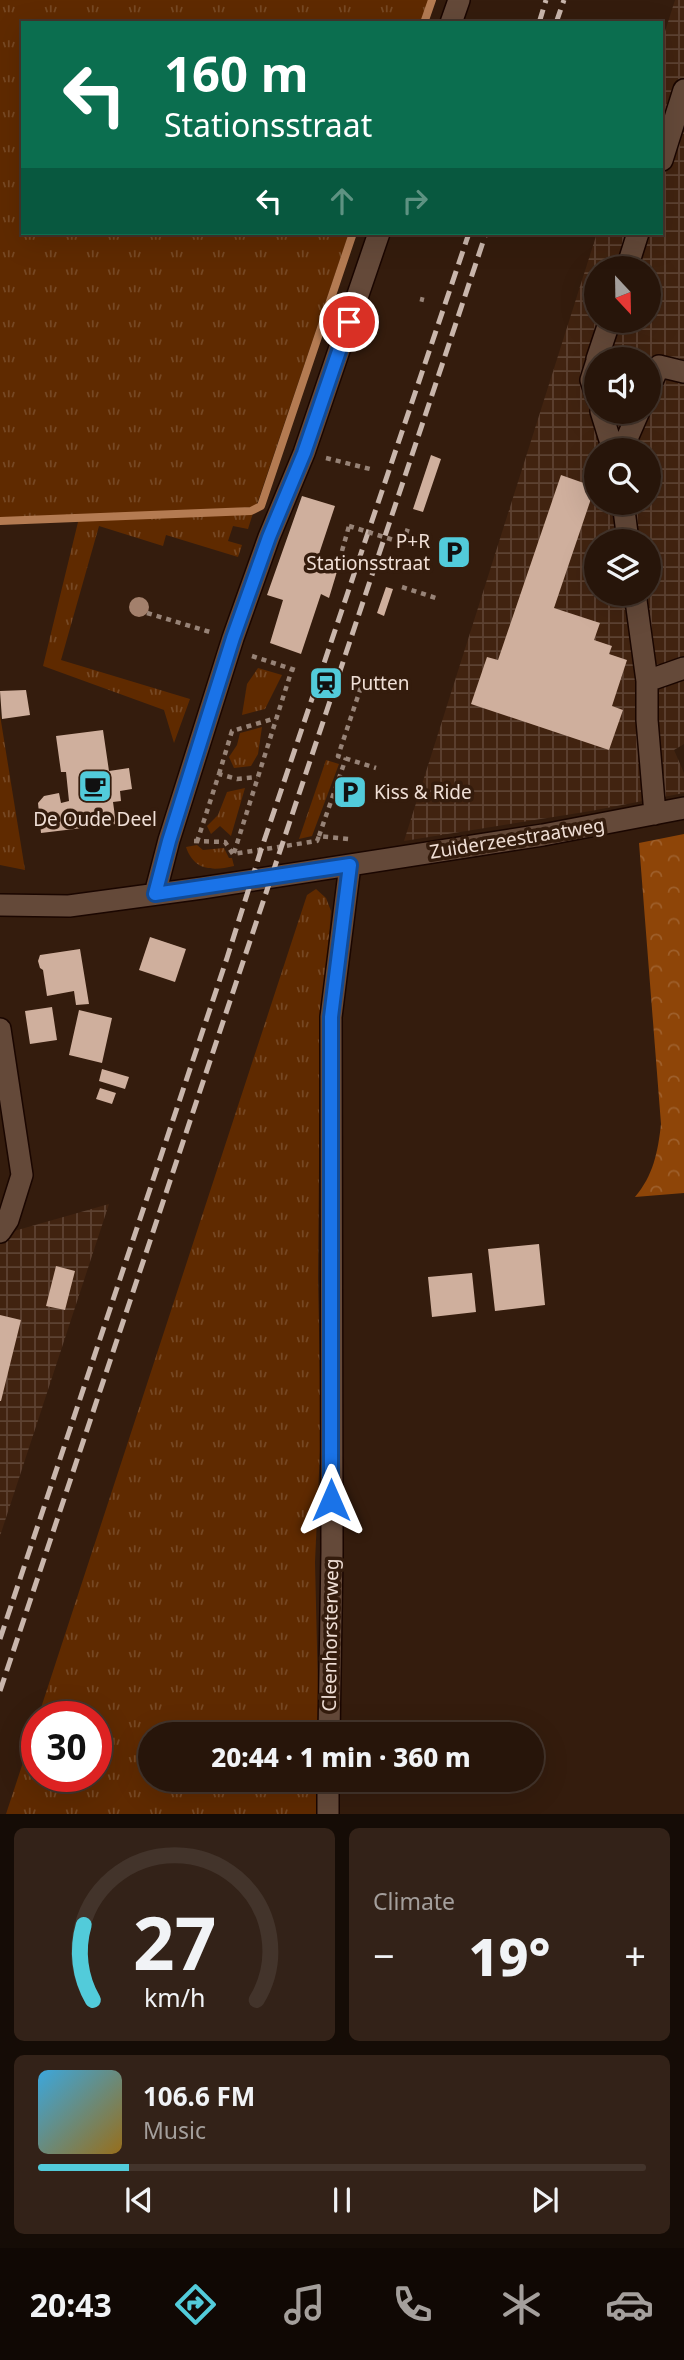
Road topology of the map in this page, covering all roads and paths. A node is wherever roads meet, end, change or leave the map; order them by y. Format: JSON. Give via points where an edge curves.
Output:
{"nodes":[{"id":1,"x":459,"y":0,"type":"edge"},
{"id":2,"x":452,"y":21,"type":"edge"},
{"id":3,"x":684,"y":90,"type":"edge"},
{"id":4,"x":663,"y":157,"type":"edge"},
{"id":5,"x":378,"y":235,"type":"edge"},
{"id":6,"x":637,"y":235,"type":"edge"},
{"id":7,"x":631,"y":256,"type":"edge"},
{"id":8,"x":661,"y":366,"type":"edge"},
{"id":9,"x":684,"y":372,"type":"edge"},
{"id":10,"x":304,"y":453,"type":"junction"},
{"id":11,"x":370,"y":469,"type":"dead end"},
{"id":12,"x":409,"y":525,"type":"dead end"},
{"id":13,"x":342,"y":551,"type":"dead end"},
{"id":14,"x":402,"y":587,"type":"dead end"},
{"id":15,"x":436,"y":598,"type":"dead end"},
{"id":16,"x":637,"y":606,"type":"edge"},
{"id":17,"x":147,"y":613,"type":"dead end"},
{"id":18,"x":230,"y":645,"type":"junction"},
{"id":19,"x":684,"y":668,"type":"edge"},
{"id":20,"x":364,"y":678,"type":"dead end"},
{"id":21,"x":647,"y":681,"type":"junction"},
{"id":22,"x":277,"y":717,"type":"junction"},
{"id":23,"x":346,"y":758,"type":"junction"},
{"id":24,"x":376,"y":768,"type":"dead end"},
{"id":25,"x":219,"y":774,"type":"junction"},
{"id":26,"x":257,"y":778,"type":"junction"},
{"id":27,"x":684,"y":808,"type":"edge"},
{"id":28,"x":655,"y":814,"type":"junction"},
{"id":29,"x":319,"y":836,"type":"junction"},
{"id":30,"x":354,"y":839,"type":"dead end"},
{"id":31,"x":233,"y":854,"type":"junction"},
{"id":32,"x":350,"y":865,"type":"junction"},
{"id":33,"x":155,"y":894,"type":"junction"},
{"id":34,"x":0,"y":905,"type":"edge"},
{"id":35,"x":0,"y":1029,"type":"edge"},
{"id":36,"x":0,"y":1232,"type":"edge"},
{"id":37,"x":329,"y":1722,"type":"edge"},
{"id":38,"x":328,"y":1792,"type":"edge"},
{"id":39,"x":328,"y":1814,"type":"edge"}],
"edges":[{"from":1,"to":2,"type":"street"},
{"from":3,"to":4,"type":"street"},
{"from":5,"to":10,"type":"street"},
{"from":6,"to":7,"type":"street"},
{"from":8,"to":9,"type":"street"},
{"from":10,"to":11,"type":"path"},
{"from":10,"to":18,"type":"street"},
{"from":12,"to":13,"type":"path","bridge":true,"via":[[403,543],[349,526]]},
{"from":14,"to":15,"type":"path"},
{"from":16,"to":21,"type":"street"},
{"from":17,"to":18,"type":"path"},
{"from":18,"to":22,"type":"path","via":[[295,670]]},
{"from":18,"to":33,"type":"street"},
{"from":19,"to":21,"type":"street"},
{"from":20,"to":23,"type":"path","via":[[338,756]]},
{"from":21,"to":28,"type":"street"},
{"from":22,"to":25,"type":"path","via":[[232,731]]},
{"from":22,"to":26,"type":"path"},
{"from":23,"to":24,"type":"path"},
{"from":23,"to":29,"type":"path"},
{"from":25,"to":26,"type":"path"},
{"from":25,"to":31,"type":"path","via":[[197,842],[225,842]]},
{"from":26,"to":31,"type":"path"},
{"from":27,"to":28,"type":"street","name":"Zuiderzeestraatweg"},
{"from":28,"to":32,"type":"street","name":"Zuiderzeestraatweg"},
{"from":29,"to":30,"type":"path"},
{"from":29,"to":31,"type":"path","via":[[317,841]]},
{"from":32,"to":33,"type":"street","name":"Zuiderzeestraatweg"},
{"from":32,"to":37,"type":"street","name":"Cleenhorsterweg","via":[[331,1017]]},
{"from":33,"to":34,"type":"street","name":"Zuiderzeestraatweg","via":[[69,906]]},
{"from":35,"to":36,"type":"street","via":[[22,1175]]},
{"from":38,"to":39,"type":"street"}]}
